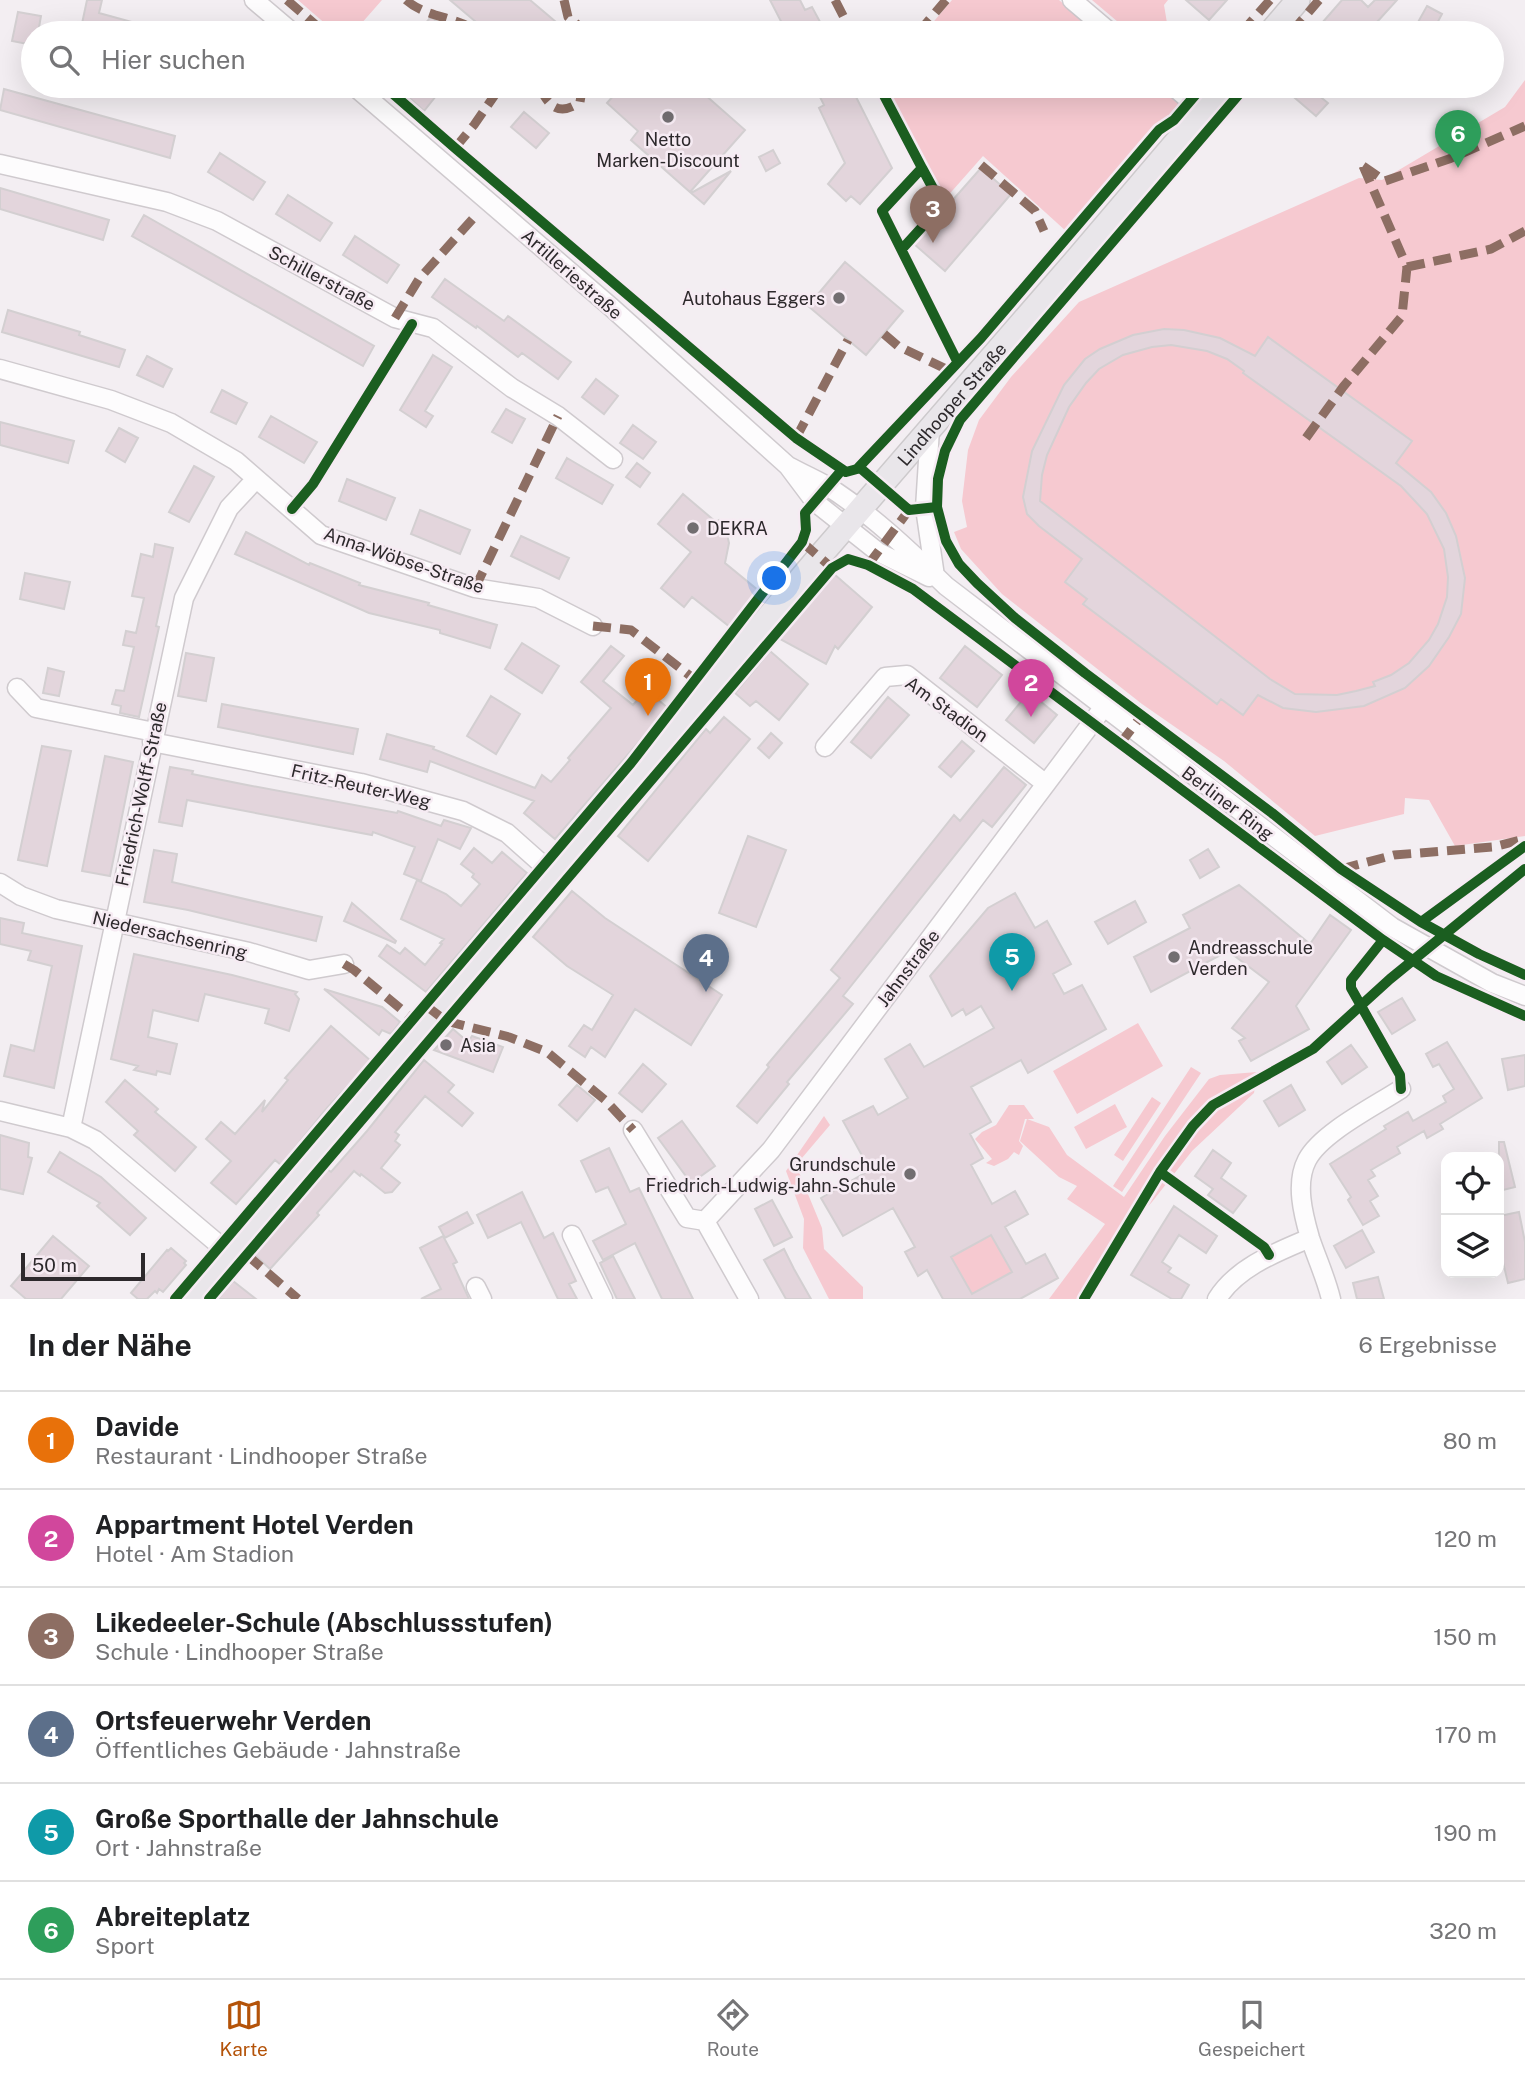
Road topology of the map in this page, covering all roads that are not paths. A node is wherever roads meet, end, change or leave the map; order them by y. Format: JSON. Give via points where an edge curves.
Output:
{"nodes":[{"id":1,"x":254,"y":0,"type":"edge"},
{"id":2,"x":1072,"y":0,"type":"edge"},
{"id":3,"x":1298,"y":0,"type":"edge"},
{"id":4,"x":279,"y":21,"type":"edge"},
{"id":5,"x":1097,"y":21,"type":"edge"},
{"id":6,"x":1280,"y":21,"type":"edge"},
{"id":7,"x":368,"y":98,"type":"edge"},
{"id":8,"x":1187,"y":98,"type":"edge"},
{"id":9,"x":1213,"y":98,"type":"edge"},
{"id":10,"x":1202,"y":111,"type":"junction"},
{"id":11,"x":0,"y":164,"type":"edge"},
{"id":12,"x":0,"y":369,"type":"edge"},
{"id":13,"x":930,"y":429,"type":"junction"},
{"id":14,"x":613,"y":459,"type":"dead end"},
{"id":15,"x":256,"y":479,"type":"junction"},
{"id":16,"x":852,"y":518,"type":"junction"},
{"id":17,"x":940,"y":581,"type":"junction"},
{"id":18,"x":593,"y":626,"type":"dead end"},
{"id":19,"x":17,"y":688,"type":"dead end"},
{"id":20,"x":1102,"y":708,"type":"junction"},
{"id":21,"x":153,"y":737,"type":"junction"},
{"id":22,"x":825,"y":747,"type":"dead end"},
{"id":23,"x":1046,"y":784,"type":"junction"},
{"id":24,"x":552,"y":873,"type":"junction"},
{"id":25,"x":0,"y":883,"type":"edge"},
{"id":26,"x":114,"y":923,"type":"junction"},
{"id":27,"x":344,"y":964,"type":"dead end"},
{"id":28,"x":1525,"y":996,"type":"edge"},
{"id":29,"x":1401,"y":1090,"type":"dead end"},
{"id":30,"x":0,"y":1111,"type":"edge"},
{"id":31,"x":71,"y":1128,"type":"junction"},
{"id":32,"x":633,"y":1130,"type":"dead end"},
{"id":33,"x":705,"y":1222,"type":"junction"},
{"id":34,"x":572,"y":1235,"type":"dead end"},
{"id":35,"x":1310,"y":1238,"type":"junction"},
{"id":36,"x":230,"y":1254,"type":"junction"},
{"id":37,"x":192,"y":1299,"type":"edge"},
{"id":38,"x":603,"y":1299,"type":"edge"},
{"id":39,"x":749,"y":1299,"type":"edge"},
{"id":40,"x":1217,"y":1299,"type":"edge"},
{"id":41,"x":1331,"y":1299,"type":"edge"}],
"edges":[{"from":1,"to":4,"type":"street"},
{"from":2,"to":5,"type":"street"},
{"from":3,"to":6,"type":"main road"},
{"from":7,"to":16,"type":"street","name":"Artilleriestraße","via":[[788,466],[828,487]]},
{"from":8,"to":10,"type":"street"},
{"from":9,"to":10,"type":"main road","name":"Lindhooper Straße"},
{"from":10,"to":13,"type":"main road","name":"Lindhooper Straße"},
{"from":11,"to":14,"type":"street","name":"Schillerstraße","via":[[167,202],[217,221],[395,318],[433,328]]},
{"from":12,"to":15,"type":"street","name":"Anna-Wöbse-Straße","via":[[111,400],[171,423],[236,461]]},
{"from":13,"to":16,"type":"main road","name":"Lindhooper Straße"},
{"from":13,"to":17,"type":"street","via":[[925,508]]},
{"from":15,"to":18,"type":"street","name":"Anna-Wöbse-Straße","via":[[321,536],[474,588],[538,598]]},
{"from":15,"to":21,"type":"street","name":"Friedrich-Wolff-Straße","via":[[229,508],[184,598]]},
{"from":16,"to":17,"type":"street","name":"Berliner Ring","via":[[891,535]]},
{"from":16,"to":24,"type":"main road","name":"Lindhooper Straße"},
{"from":17,"to":20,"type":"street","name":"Berliner Ring"},
{"from":19,"to":21,"type":"street","name":"Fritz-Reuter-Weg","via":[[36,708]]},
{"from":20,"to":23,"type":"street","name":"Jahnstraße"},
{"from":20,"to":28,"type":"street","name":"Berliner Ring","via":[[1392,927],[1492,983]]},
{"from":21,"to":24,"type":"street","name":"Fritz-Reuter-Weg","via":[[361,783],[463,811],[507,833]]},
{"from":21,"to":26,"type":"street","name":"Friedrich-Wolff-Straße"},
{"from":22,"to":23,"type":"street","name":"Am Stadion","via":[[885,677],[907,675]]},
{"from":23,"to":33,"type":"street","name":"Jahnstraße","via":[[780,1140]]},
{"from":24,"to":36,"type":"main road","name":"Lindhooper Straße"},
{"from":25,"to":26,"type":"street","name":"Niedersachsenring","via":[[56,909]]},
{"from":26,"to":27,"type":"street","name":"Niedersachsenring","via":[[309,970]]},
{"from":26,"to":31,"type":"street","name":"Friedrich-Wolff-Straße"},
{"from":29,"to":35,"type":"street","via":[[1339,1128],[1307,1159],[1301,1189]]},
{"from":30,"to":31,"type":"street"},
{"from":31,"to":36,"type":"street","via":[[94,1140]]},
{"from":32,"to":33,"type":"street","via":[[687,1218]]},
{"from":33,"to":39,"type":"street"},
{"from":34,"to":38,"type":"street"},
{"from":35,"to":40,"type":"street","via":[[1250,1267]]},
{"from":35,"to":41,"type":"street"},
{"from":36,"to":37,"type":"main road","name":"Lindhooper Straße"}]}
